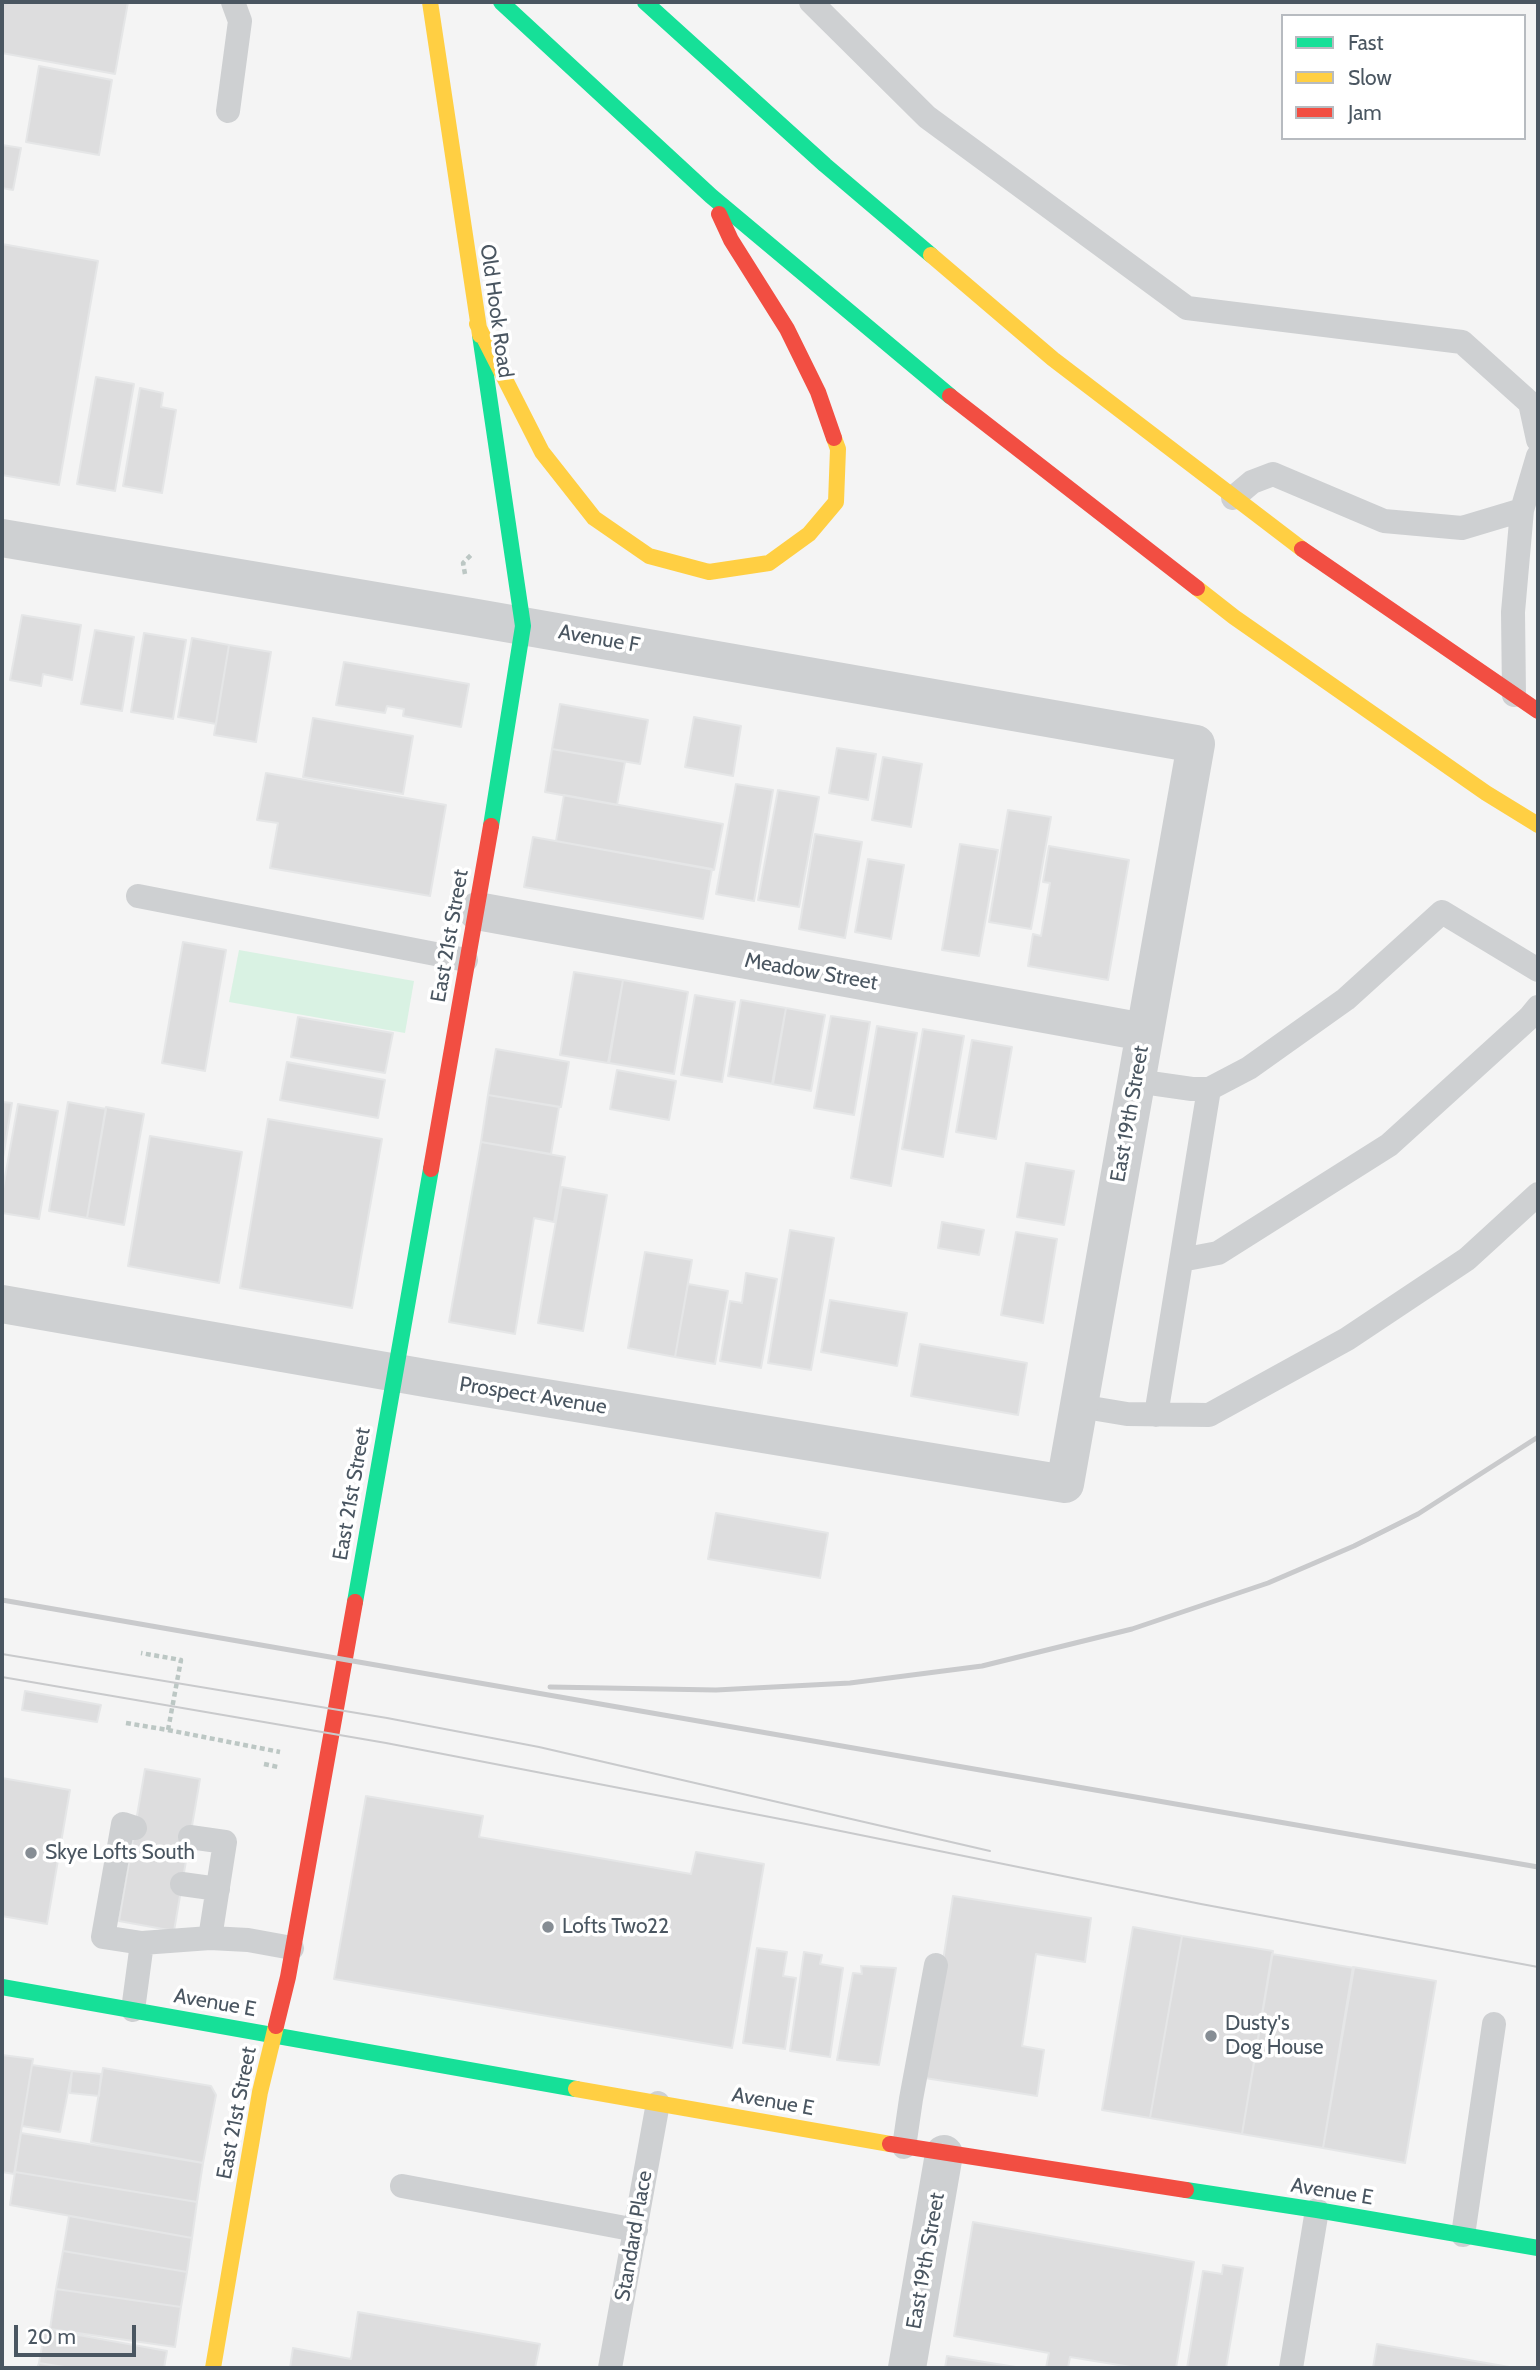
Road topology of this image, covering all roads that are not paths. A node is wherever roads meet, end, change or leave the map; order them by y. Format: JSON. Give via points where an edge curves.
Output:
{"nodes":[{"id":1,"x":233,"y":2,"type":"edge"},
{"id":2,"x":430,"y":2,"type":"edge"},
{"id":3,"x":501,"y":2,"type":"edge"},
{"id":4,"x":645,"y":2,"type":"edge"},
{"id":5,"x":811,"y":2,"type":"edge"},
{"id":6,"x":228,"y":111,"type":"dead end"},
{"id":7,"x":711,"y":196,"type":"junction"},
{"id":8,"x":477,"y":324,"type":"junction"},
{"id":9,"x":1538,"y":440,"type":"edge"},
{"id":10,"x":1538,"y":456,"type":"edge"},
{"id":11,"x":1233,"y":498,"type":"junction"},
{"id":12,"x":1522,"y":510,"type":"junction"},
{"id":13,"x":2,"y":538,"type":"edge"},
{"id":14,"x":523,"y":626,"type":"junction"},
{"id":15,"x":1514,"y":695,"type":"junction"},
{"id":16,"x":1538,"y":711,"type":"edge"},
{"id":17,"x":1196,"y":744,"type":"joint"},
{"id":18,"x":1538,"y":825,"type":"edge"},
{"id":19,"x":138,"y":895,"type":"dead end"},
{"id":20,"x":477,"y":911,"type":"junction"},
{"id":21,"x":466,"y":960,"type":"junction"},
{"id":22,"x":1538,"y":970,"type":"edge"},
{"id":23,"x":1538,"y":1007,"type":"edge"},
{"id":24,"x":1144,"y":1032,"type":"junction"},
{"id":25,"x":1136,"y":1081,"type":"junction"},
{"id":26,"x":1209,"y":1089,"type":"junction"},
{"id":27,"x":1538,"y":1194,"type":"edge"},
{"id":28,"x":1181,"y":1260,"type":"junction"},
{"id":29,"x":2,"y":1304,"type":"edge"},
{"id":30,"x":396,"y":1373,"type":"junction"},
{"id":31,"x":1079,"y":1406,"type":"junction"},
{"id":32,"x":1156,"y":1415,"type":"junction"},
{"id":33,"x":1065,"y":1483,"type":"joint"},
{"id":34,"x":135,"y":1828,"type":"dead end"},
{"id":35,"x":190,"y":1837,"type":"dead end"},
{"id":36,"x":182,"y":1884,"type":"dead end"},
{"id":37,"x":218,"y":1889,"type":"junction"},
{"id":38,"x":210,"y":1938,"type":"junction"},
{"id":39,"x":142,"y":1943,"type":"junction"},
{"id":40,"x":292,"y":1948,"type":"junction"},
{"id":41,"x":936,"y":1965,"type":"dead end"},
{"id":42,"x":2,"y":1987,"type":"edge"},
{"id":43,"x":133,"y":2010,"type":"junction"},
{"id":44,"x":1494,"y":2024,"type":"dead end"},
{"id":45,"x":274,"y":2034,"type":"junction"},
{"id":46,"x":658,"y":2103,"type":"junction"},
{"id":47,"x":904,"y":2147,"type":"junction"},
{"id":48,"x":944,"y":2154,"type":"junction"},
{"id":49,"x":402,"y":2186,"type":"dead end"},
{"id":50,"x":1317,"y":2210,"type":"junction"},
{"id":51,"x":636,"y":2230,"type":"junction"},
{"id":52,"x":1463,"y":2235,"type":"junction"},
{"id":53,"x":1538,"y":2248,"type":"edge"},
{"id":54,"x":213,"y":2368,"type":"edge"},
{"id":55,"x":610,"y":2368,"type":"edge"},
{"id":56,"x":907,"y":2368,"type":"edge"},
{"id":57,"x":1291,"y":2368,"type":"edge"}],
"edges":[{"from":1,"to":6,"type":"lane","via":[[240,21]]},
{"from":2,"to":8,"type":"main road","name":"Old Hook Road"},
{"from":3,"to":7,"type":"main road"},
{"from":4,"to":11,"type":"main road","via":[[825,165],[1052,359]]},
{"from":5,"to":9,"type":"lane","via":[[927,117],[1187,308],[1462,342],[1530,403]]},
{"from":7,"to":8,"type":"main road","via":[[731,240],[786,329],[818,392],[838,449],[836,502],[808,534],[769,563],[709,572],[649,556],[594,517],[542,452]]},
{"from":7,"to":18,"type":"main road","via":[[984,425],[1223,609]]},
{"from":8,"to":14,"type":"main road","name":"Old Hook Road"},
{"from":10,"to":12,"type":"lane"},
{"from":11,"to":12,"type":"lane","via":[[1252,482],[1273,474],[1384,521],[1462,528]]},
{"from":11,"to":15,"type":"main road"},
{"from":12,"to":15,"type":"lane","via":[[1513,612]]},
{"from":13,"to":14,"type":"street","name":"Avenue F"},
{"from":14,"to":17,"type":"street","name":"Avenue F"},
{"from":14,"to":20,"type":"main road","name":"East 21st Street"},
{"from":15,"to":16,"type":"main road"},
{"from":17,"to":24,"type":"street","name":"East 19th Street"},
{"from":19,"to":21,"type":"lane"},
{"from":20,"to":21,"type":"main road","name":"East 21st Street"},
{"from":20,"to":24,"type":"street","name":"Meadow Street"},
{"from":21,"to":30,"type":"main road","name":"East 21st Street"},
{"from":22,"to":26,"type":"lane","via":[[1442,912],[1346,999],[1249,1068]]},
{"from":23,"to":28,"type":"lane","via":[[1388,1145],[1218,1253]]},
{"from":24,"to":25,"type":"street","name":"East 19th Street"},
{"from":25,"to":26,"type":"lane"},
{"from":25,"to":31,"type":"street","name":"East 19th Street"},
{"from":26,"to":28,"type":"lane"},
{"from":27,"to":32,"type":"lane","via":[[1467,1259],[1347,1339],[1209,1415]]},
{"from":28,"to":32,"type":"lane"},
{"from":29,"to":30,"type":"street","name":"Prospect Avenue"},
{"from":30,"to":33,"type":"street","name":"Prospect Avenue"},
{"from":30,"to":40,"type":"main road","name":"East 21st Street"},
{"from":31,"to":32,"type":"lane"},
{"from":31,"to":33,"type":"street","name":"East 19th Street"},
{"from":34,"to":39,"type":"lane","via":[[123,1824],[120,1873],[103,1937]]},
{"from":35,"to":37,"type":"lane","via":[[225,1842]]},
{"from":36,"to":37,"type":"lane"},
{"from":37,"to":38,"type":"lane"},
{"from":38,"to":39,"type":"lane"},
{"from":38,"to":40,"type":"lane"},
{"from":39,"to":43,"type":"lane"},
{"from":40,"to":45,"type":"main road","name":"East 21st Street"},
{"from":41,"to":47,"type":"lane"},
{"from":42,"to":43,"type":"main road","name":"Avenue E"},
{"from":43,"to":45,"type":"main road","name":"Avenue E"},
{"from":44,"to":52,"type":"lane"},
{"from":45,"to":46,"type":"main road","name":"Avenue E"},
{"from":45,"to":54,"type":"main road","name":"East 21st Street"},
{"from":46,"to":47,"type":"main road","name":"Avenue E"},
{"from":46,"to":51,"type":"lane","name":"Standard Place"},
{"from":47,"to":48,"type":"main road","name":"Avenue E"},
{"from":48,"to":50,"type":"main road","name":"Avenue E"},
{"from":48,"to":56,"type":"street","name":"East 19th Street"},
{"from":49,"to":51,"type":"lane"},
{"from":50,"to":52,"type":"main road","name":"Avenue E"},
{"from":50,"to":57,"type":"lane"},
{"from":51,"to":55,"type":"lane","name":"Standard Place"},
{"from":52,"to":53,"type":"main road","name":"Avenue E"}]}
